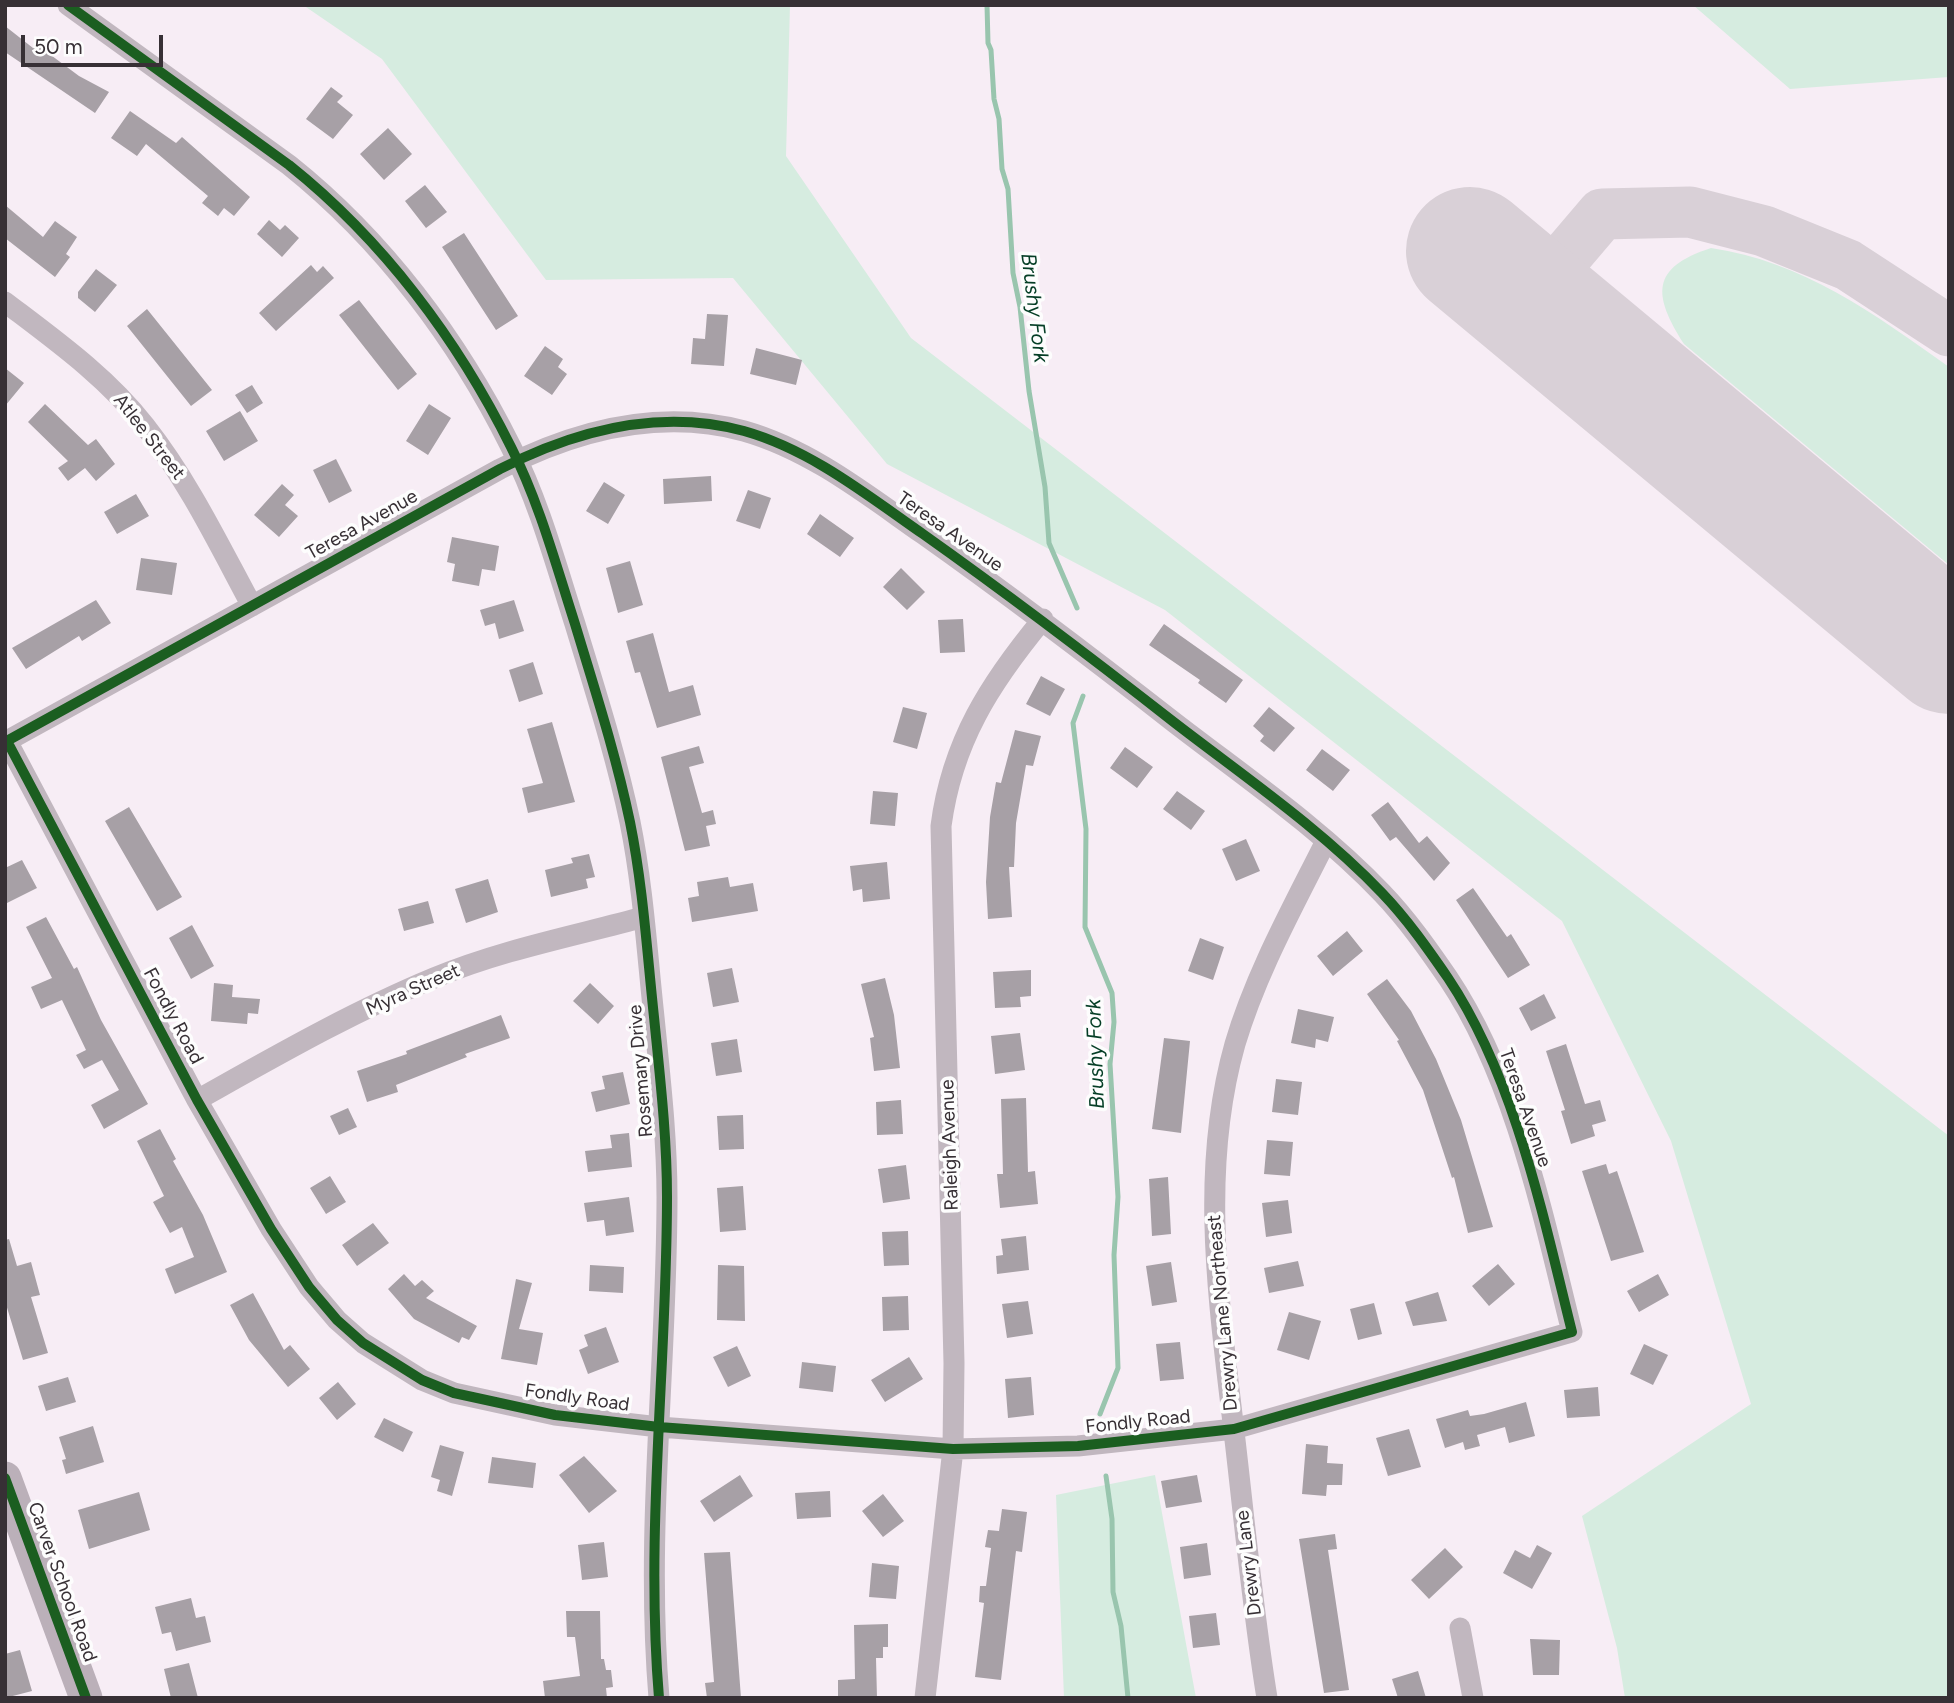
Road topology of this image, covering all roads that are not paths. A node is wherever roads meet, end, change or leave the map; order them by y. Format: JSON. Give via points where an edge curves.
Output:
{"nodes":[{"id":1,"x":68,"y":5,"type":"edge"},
{"id":2,"x":5,"y":302,"type":"edge"},
{"id":3,"x":517,"y":460,"type":"junction"},
{"id":4,"x":253,"y":606,"type":"junction"},
{"id":5,"x":1043,"y":619,"type":"junction"},
{"id":6,"x":6,"y":741,"type":"edge"},
{"id":7,"x":1326,"y":841,"type":"junction"},
{"id":8,"x":644,"y":917,"type":"junction"},
{"id":9,"x":197,"y":1100,"type":"junction"},
{"id":10,"x":1572,"y":1332,"type":"joint"},
{"id":11,"x":659,"y":1427,"type":"junction"},
{"id":12,"x":1234,"y":1429,"type":"junction"},
{"id":13,"x":953,"y":1449,"type":"junction"},
{"id":14,"x":5,"y":1478,"type":"edge"},
{"id":15,"x":1460,"y":1628,"type":"dead end"},
{"id":16,"x":86,"y":1698,"type":"edge"},
{"id":17,"x":659,"y":1698,"type":"edge"},
{"id":18,"x":925,"y":1698,"type":"edge"},
{"id":19,"x":1267,"y":1698,"type":"edge"},
{"id":20,"x":1473,"y":1698,"type":"edge"}],
"edges":[{"from":1,"to":3,"type":"street","name":"Rosemary Drive","via":[[322,191],[384,257],[445,334]]},
{"from":2,"to":4,"type":"street","name":"Atlee Street","via":[[95,373],[145,426],[185,483]]},
{"from":3,"to":4,"type":"street","name":"Teresa Avenue"},
{"from":3,"to":5,"type":"street","name":"Teresa Avenue","via":[[560,440],[626,424],[681,423],[741,430],[782,443],[812,460]]},
{"from":3,"to":8,"type":"street","name":"Rosemary Drive","via":[[555,563],[615,759],[631,826]]},
{"from":4,"to":6,"type":"street","name":"Teresa Avenue"},
{"from":5,"to":7,"type":"street","name":"Teresa Avenue"},
{"from":5,"to":13,"type":"street","name":"Raleigh Avenue","via":[[1004,667],[969,727],[941,826],[954,1276]]},
{"from":6,"to":9,"type":"street","name":"Fondly Road"},
{"from":7,"to":10,"type":"street","name":"Teresa Avenue","via":[[1383,894],[1422,940],[1481,1036],[1512,1116]]},
{"from":7,"to":12,"type":"street","name":"Drewry Lane Northeast","via":[[1248,1005],[1224,1097],[1213,1218]]},
{"from":8,"to":9,"type":"street","name":"Myra Street","via":[[436,977]]},
{"from":8,"to":11,"type":"street","name":"Rosemary Drive","via":[[667,1193]]},
{"from":9,"to":11,"type":"street","name":"Fondly Road","via":[[309,1287],[337,1320],[391,1363],[454,1393],[496,1404]]},
{"from":10,"to":12,"type":"street","name":"Fondly Road"},
{"from":11,"to":13,"type":"street","name":"Fondly Road"},
{"from":11,"to":17,"type":"street","name":"Rosemary Drive","via":[[653,1574]]},
{"from":12,"to":13,"type":"street","name":"Fondly Road","via":[[1078,1446]]},
{"from":12,"to":19,"type":"street","name":"Drewry Lane"},
{"from":13,"to":18,"type":"street","name":"Raleigh Avenue"},
{"from":14,"to":16,"type":"main road","name":"Carver School Road"},
{"from":15,"to":20,"type":"street"}]}
